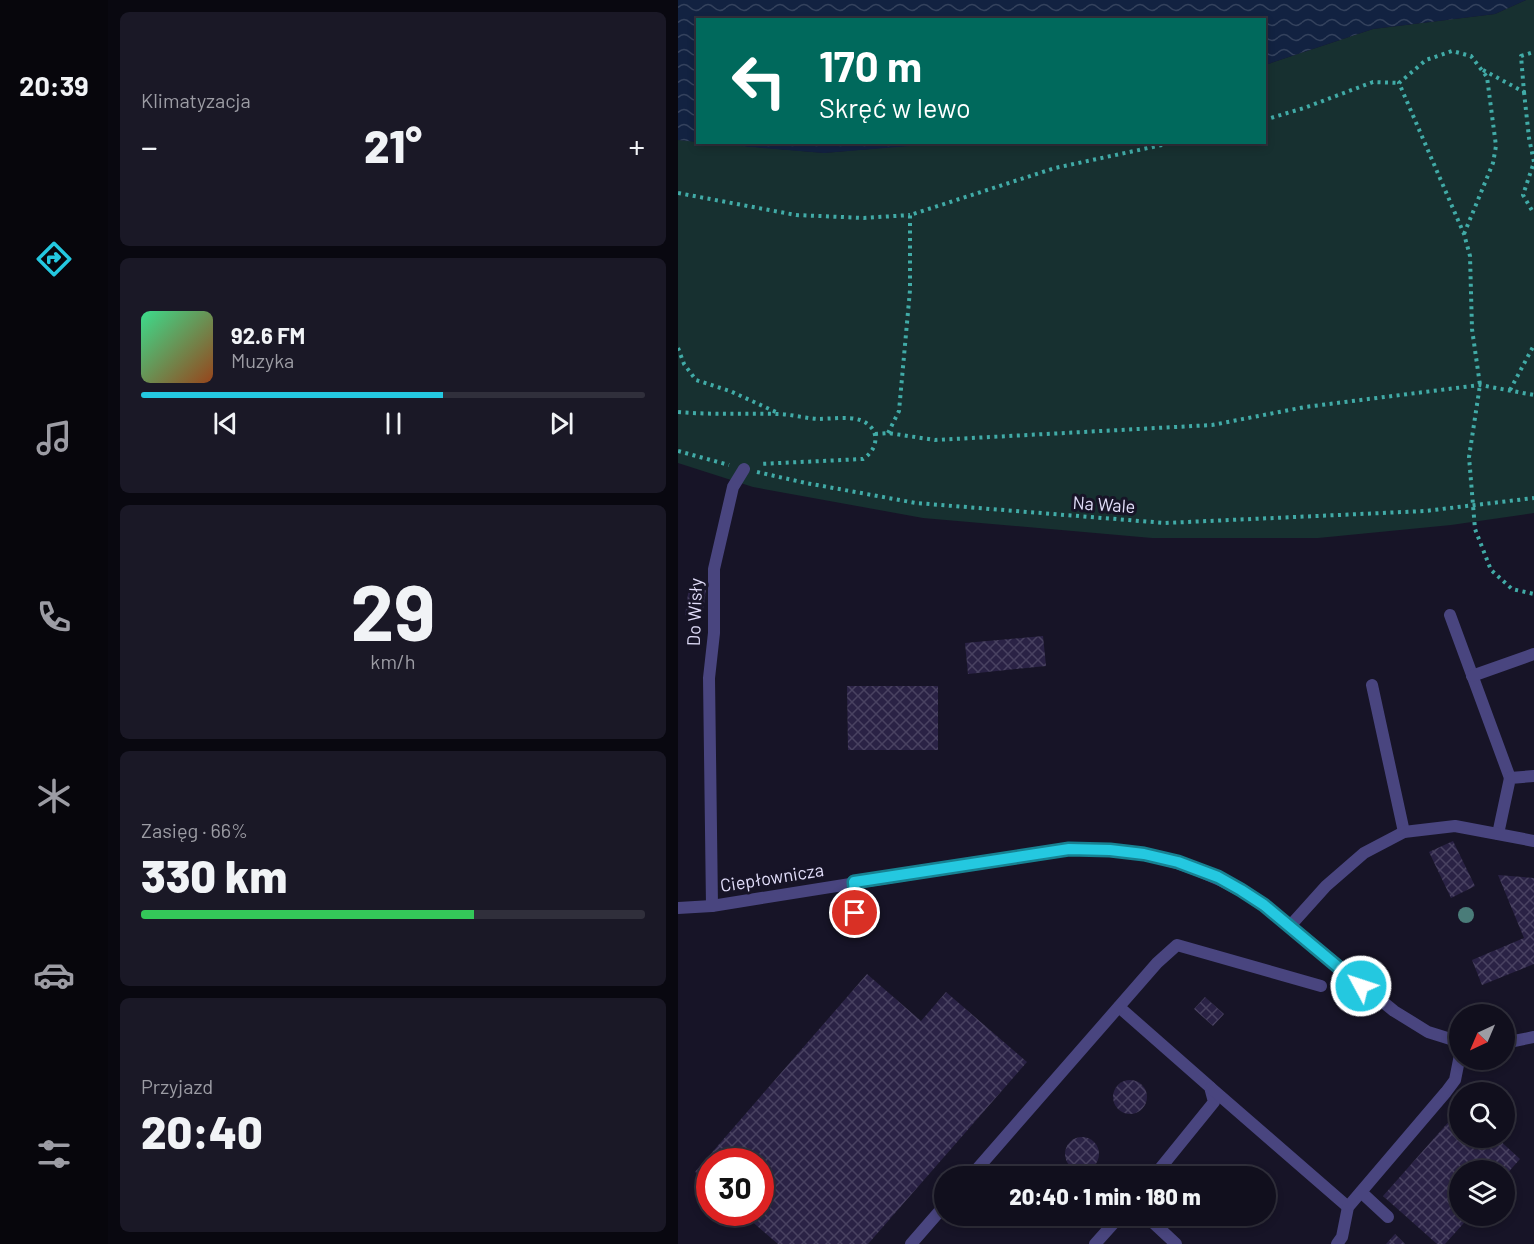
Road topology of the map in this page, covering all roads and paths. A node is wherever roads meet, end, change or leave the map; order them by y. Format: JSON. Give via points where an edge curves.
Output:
{"nodes":[{"id":1,"x":1534,"y":52,"type":"edge"},
{"id":2,"x":1480,"y":69,"type":"junction"},
{"id":3,"x":1399,"y":83,"type":"junction"},
{"id":4,"x":1524,"y":92,"type":"junction"},
{"id":5,"x":1266,"y":119,"type":"edge"},
{"id":6,"x":1167,"y":144,"type":"edge"},
{"id":7,"x":678,"y":193,"type":"edge"},
{"id":8,"x":1534,"y":214,"type":"edge"},
{"id":9,"x":910,"y":215,"type":"junction"},
{"id":10,"x":1464,"y":234,"type":"junction"},
{"id":11,"x":1534,"y":345,"type":"edge"},
{"id":12,"x":678,"y":348,"type":"edge"},
{"id":13,"x":1480,"y":385,"type":"junction"},
{"id":14,"x":1510,"y":390,"type":"junction"},
{"id":15,"x":1534,"y":395,"type":"edge"},
{"id":16,"x":678,"y":412,"type":"edge"},
{"id":17,"x":780,"y":414,"type":"junction"},
{"id":18,"x":888,"y":433,"type":"junction"},
{"id":19,"x":875,"y":434,"type":"junction"},
{"id":20,"x":678,"y":451,"type":"edge"},
{"id":21,"x":744,"y":469,"type":"junction"},
{"id":22,"x":1534,"y":498,"type":"edge"},
{"id":23,"x":1473,"y":504,"type":"junction"},
{"id":24,"x":1534,"y":594,"type":"edge"},
{"id":25,"x":1450,"y":615,"type":"dead end"},
{"id":26,"x":1534,"y":654,"type":"edge"},
{"id":27,"x":1472,"y":676,"type":"junction"},
{"id":28,"x":1372,"y":685,"type":"dead end"},
{"id":29,"x":1534,"y":776,"type":"edge"},
{"id":30,"x":1510,"y":778,"type":"junction"},
{"id":31,"x":1404,"y":832,"type":"junction"},
{"id":32,"x":1498,"y":834,"type":"junction"},
{"id":33,"x":1534,"y":841,"type":"edge"},
{"id":34,"x":854,"y":882,"type":"junction"},
{"id":35,"x":712,"y":906,"type":"junction"},
{"id":36,"x":678,"y":908,"type":"edge"},
{"id":37,"x":845,"y":925,"type":"dead end"},
{"id":38,"x":1290,"y":926,"type":"junction"},
{"id":39,"x":1321,"y":986,"type":"dead end"},
{"id":40,"x":1119,"y":1007,"type":"junction"},
{"id":41,"x":1534,"y":1037,"type":"edge"},
{"id":42,"x":1449,"y":1039,"type":"edge"},
{"id":43,"x":1515,"y":1041,"type":"edge"},
{"id":44,"x":1457,"y":1070,"type":"edge"},
{"id":45,"x":1210,"y":1087,"type":"junction"},
{"id":46,"x":980,"y":1166,"type":"edge"},
{"id":47,"x":1162,"y":1166,"type":"edge"},
{"id":48,"x":1361,"y":1192,"type":"junction"},
{"id":49,"x":1348,"y":1207,"type":"junction"},
{"id":50,"x":1388,"y":1217,"type":"dead end"},
{"id":51,"x":934,"y":1219,"type":"edge"},
{"id":52,"x":1111,"y":1226,"type":"edge"},
{"id":53,"x":1157,"y":1226,"type":"edge"},
{"id":54,"x":915,"y":1243,"type":"edge"},
{"id":55,"x":1095,"y":1244,"type":"edge"},
{"id":56,"x":1176,"y":1244,"type":"edge"},
{"id":57,"x":1337,"y":1244,"type":"edge"}],
"edges":[{"from":1,"to":4,"type":"path","via":[[1521,56]]},
{"from":2,"to":3,"type":"path","via":[[1471,56],[1452,51],[1426,60]]},
{"from":2,"to":4,"type":"path"},
{"from":2,"to":10,"type":"path","via":[[1486,76],[1497,146]]},
{"from":3,"to":5,"type":"path","via":[[1373,82]]},
{"from":3,"to":10,"type":"path"},
{"from":4,"to":8,"type":"path","via":[[1534,162],[1522,195]]},
{"from":6,"to":9,"type":"path","via":[[1055,168]]},
{"from":7,"to":9,"type":"path","via":[[796,215]]},
{"from":9,"to":18,"type":"path","via":[[910,290],[899,411]]},
{"from":10,"to":13,"type":"path","via":[[1470,256],[1472,329]]},
{"from":11,"to":14,"type":"path"},
{"from":12,"to":17,"type":"path","via":[[696,380]]},
{"from":13,"to":14,"type":"path"},
{"from":13,"to":18,"type":"path","via":[[1305,407],[1212,425],[935,440]]},
{"from":13,"to":23,"type":"path","via":[[1469,457]]},
{"from":14,"to":15,"type":"path"},
{"from":16,"to":17,"type":"path"},
{"from":17,"to":19,"type":"path","via":[[858,419]]},
{"from":18,"to":19,"type":"path"},
{"from":19,"to":21,"type":"path","via":[[876,444],[863,459],[773,462]]},
{"from":20,"to":21,"type":"path","name":"Na Wale"},
{"from":21,"to":23,"type":"path","name":"Na Wale","via":[[916,503],[1165,523],[1425,511]]},
{"from":21,"to":35,"type":"street","name":"Do Wisły","via":[[733,487],[714,569],[709,678]]},
{"from":22,"to":23,"type":"path","name":"Na Wale"},
{"from":23,"to":24,"type":"path","via":[[1475,529],[1491,570],[1512,589]]},
{"from":25,"to":27,"type":"street"},
{"from":26,"to":27,"type":"street"},
{"from":27,"to":30,"type":"street"},
{"from":28,"to":31,"type":"street"},
{"from":29,"to":30,"type":"street"},
{"from":30,"to":32,"type":"street"},
{"from":31,"to":32,"type":"street","via":[[1455,826]]},
{"from":31,"to":38,"type":"street","via":[[1364,853],[1326,886]]},
{"from":32,"to":33,"type":"street"},
{"from":34,"to":35,"type":"street","name":"Ciepłownicza"},
{"from":34,"to":37,"type":"street","via":[[855,913]]},
{"from":34,"to":38,"type":"street","name":"Ciepłownicza","via":[[1069,849],[1110,850],[1178,862],[1218,877]]},
{"from":35,"to":36,"type":"street","name":"Ciepłownicza"},
{"from":38,"to":42,"type":"street","name":"Ciepłownicza","via":[[1394,1011],[1428,1032]]},
{"from":39,"to":40,"type":"street","via":[[1177,945]]},
{"from":40,"to":45,"type":"street"},
{"from":40,"to":46,"type":"street"},
{"from":41,"to":43,"type":"street"},
{"from":44,"to":48,"type":"street","via":[[1446,1092]]},
{"from":45,"to":47,"type":"street","via":[[1214,1102]]},
{"from":45,"to":49,"type":"street"},
{"from":48,"to":49,"type":"street"},
{"from":48,"to":50,"type":"street"},
{"from":49,"to":57,"type":"street","via":[[1342,1238]]},
{"from":51,"to":54,"type":"street"},
{"from":52,"to":55,"type":"street"},
{"from":53,"to":56,"type":"street"}]}
